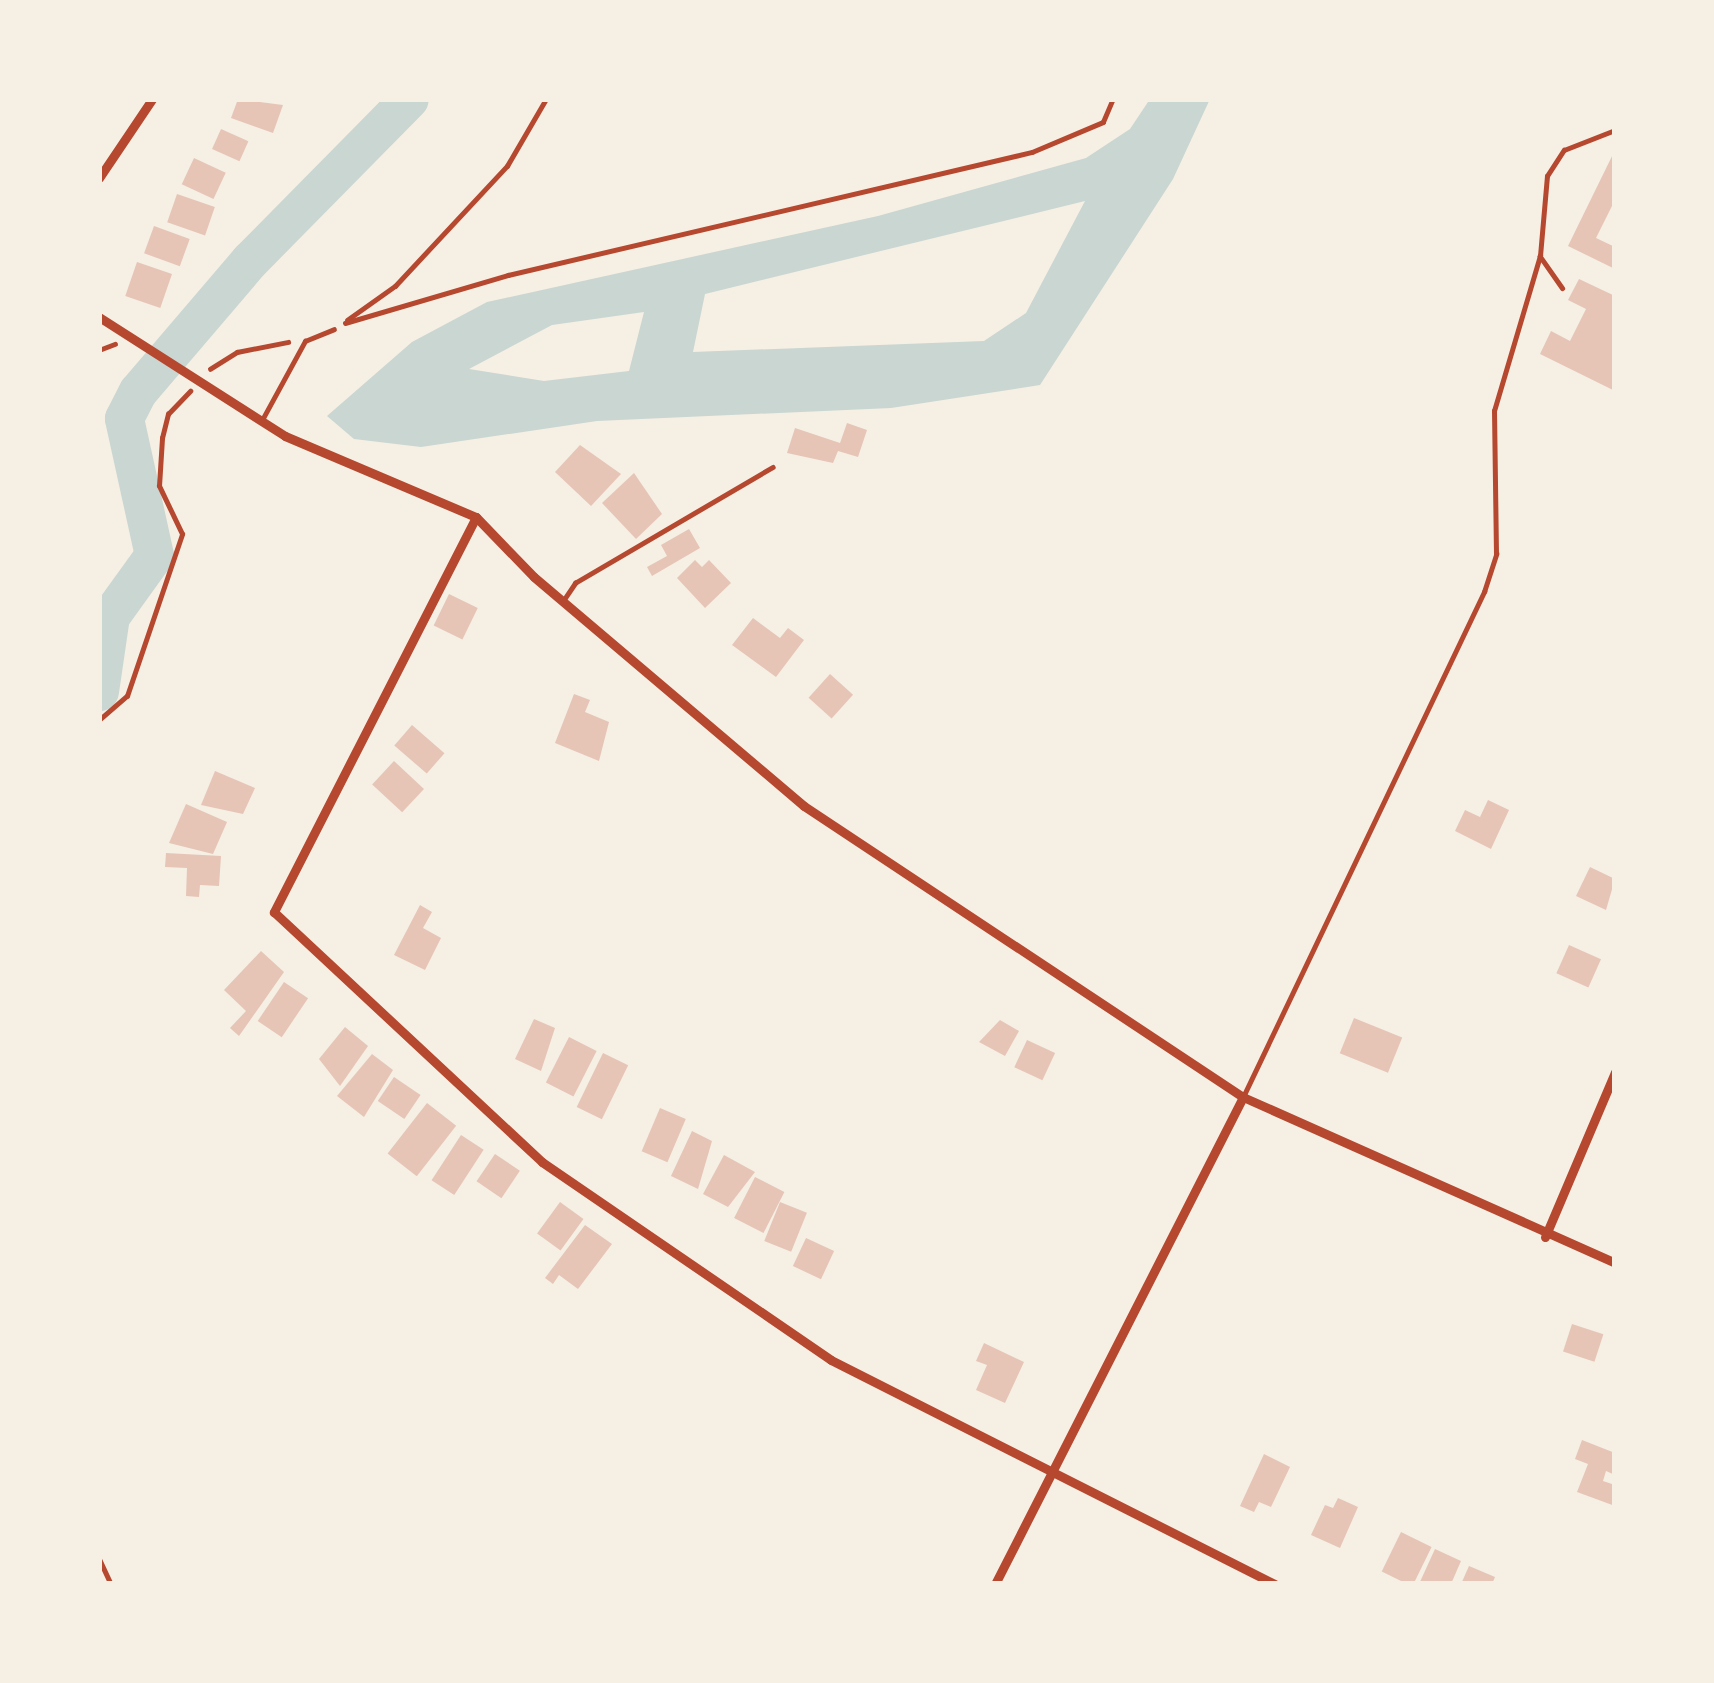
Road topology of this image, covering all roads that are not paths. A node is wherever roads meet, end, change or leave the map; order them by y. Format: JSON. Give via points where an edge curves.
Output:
{"nodes":[{"id":1,"x":152,"y":99,"type":"edge"},
{"id":2,"x":1615,"y":130,"type":"edge"},
{"id":3,"x":99,"y":178,"type":"edge"},
{"id":4,"x":1540,"y":256,"type":"junction"},
{"id":5,"x":1562,"y":288,"type":"dead end"},
{"id":6,"x":99,"y":317,"type":"edge"},
{"id":7,"x":334,"y":329,"type":"dead end"},
{"id":8,"x":261,"y":421,"type":"junction"},
{"id":9,"x":773,"y":467,"type":"dead end"},
{"id":10,"x":476,"y":517,"type":"junction"},
{"id":11,"x":563,"y":601,"type":"junction"},
{"id":12,"x":1615,"y":1072,"type":"edge"},
{"id":13,"x":1243,"y":1097,"type":"junction"},
{"id":14,"x":1545,"y":1237,"type":"junction"},
{"id":15,"x":1615,"y":1263,"type":"edge"},
{"id":16,"x":1056,"y":1472,"type":"junction"},
{"id":17,"x":995,"y":1584,"type":"edge"},
{"id":18,"x":1276,"y":1584,"type":"edge"}],
"edges":[{"from":1,"to":3,"type":"street"},
{"from":2,"to":4,"type":"lane","via":[[1564,150],[1547,176]]},
{"from":4,"to":5,"type":"lane"},
{"from":4,"to":13,"type":"lane","via":[[1494,411],[1496,554],[1484,592]]},
{"from":6,"to":8,"type":"street"},
{"from":7,"to":8,"type":"lane","via":[[305,341]]},
{"from":8,"to":10,"type":"street"},
{"from":9,"to":11,"type":"lane","via":[[575,583]]},
{"from":10,"to":11,"type":"street"},
{"from":10,"to":16,"type":"street","via":[[274,912],[542,1162],[831,1360]]},
{"from":11,"to":13,"type":"street","via":[[804,806]]},
{"from":12,"to":14,"type":"street"},
{"from":13,"to":14,"type":"street"},
{"from":13,"to":16,"type":"street"},
{"from":14,"to":15,"type":"street"},
{"from":16,"to":17,"type":"street"},
{"from":16,"to":18,"type":"street"}]}
